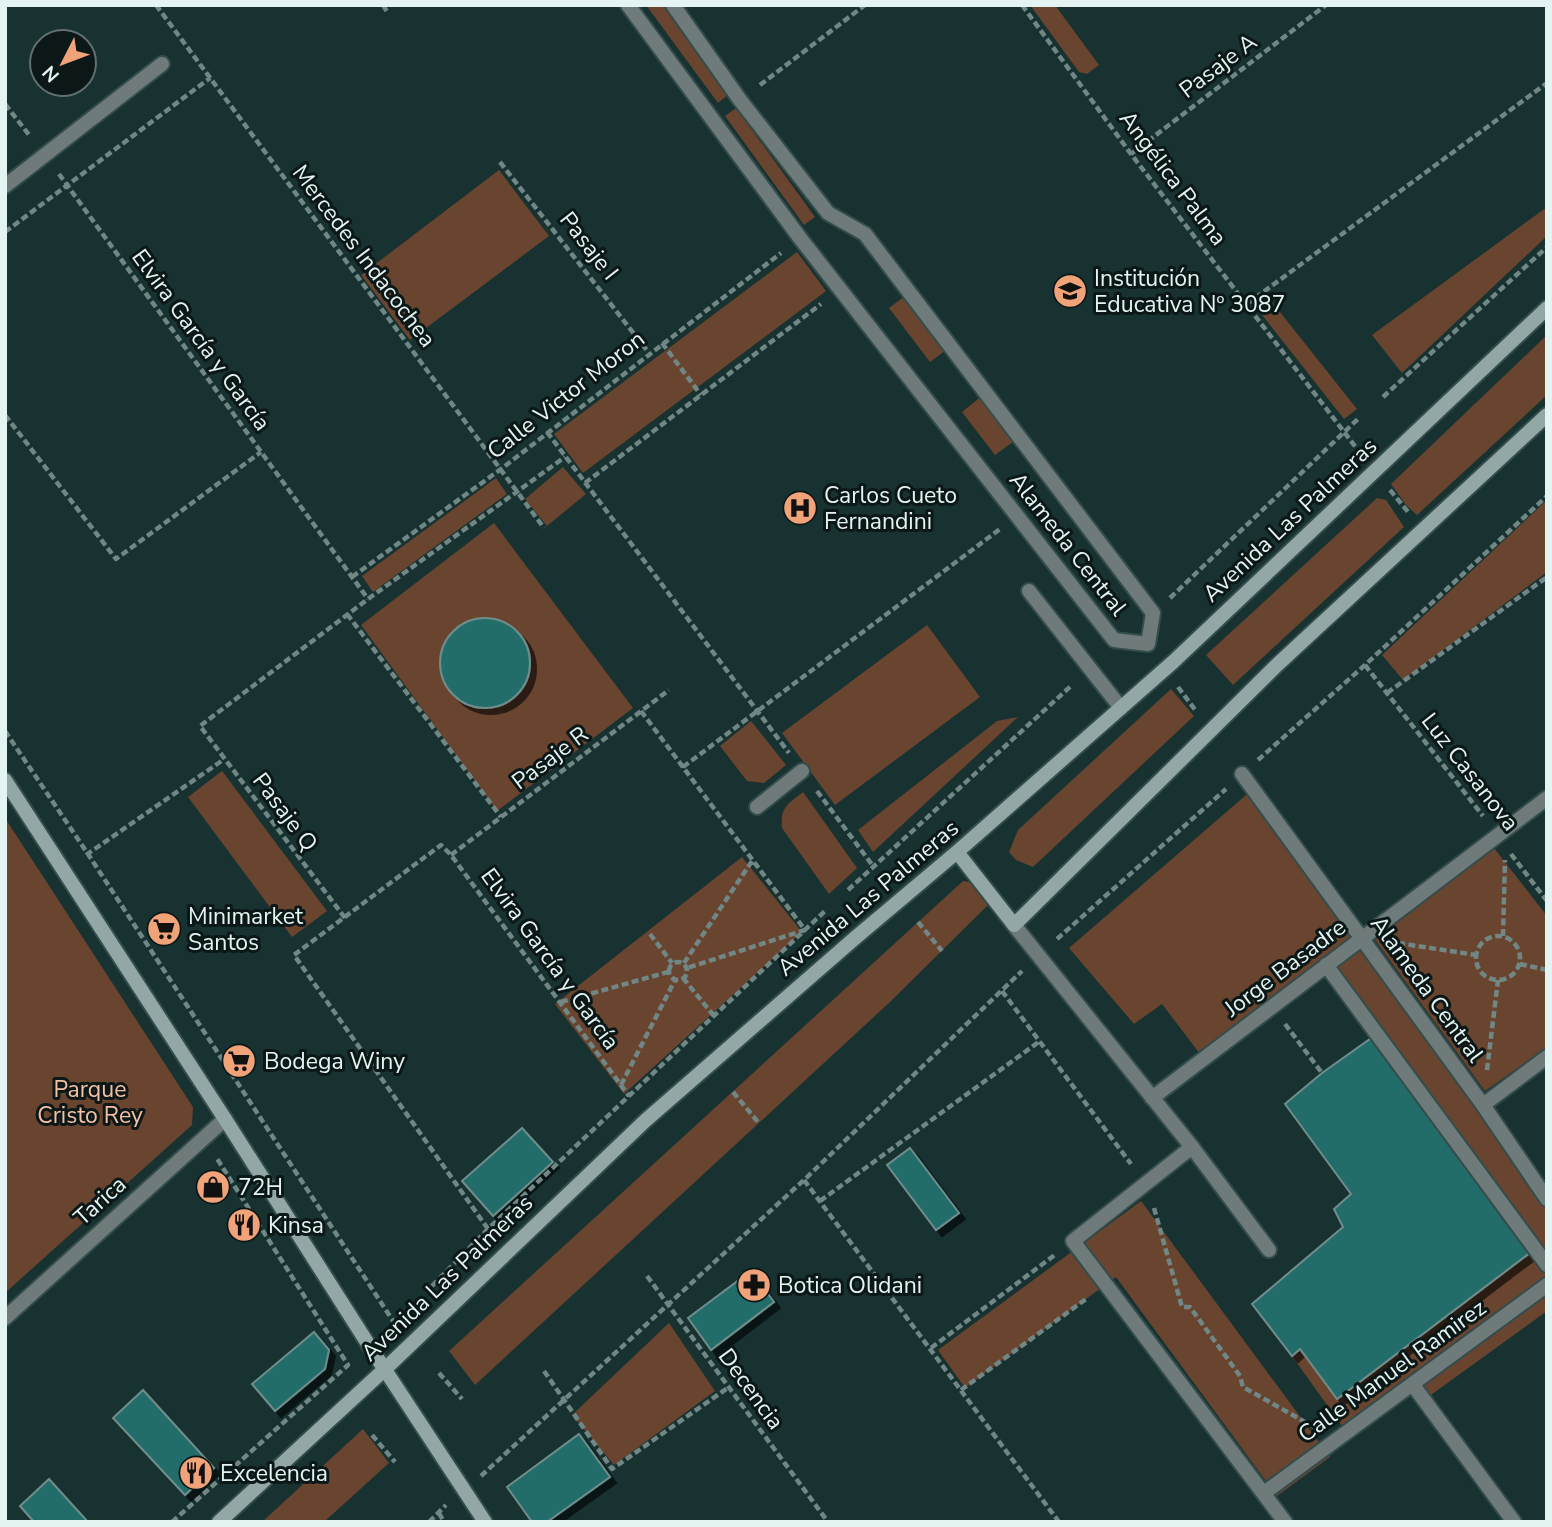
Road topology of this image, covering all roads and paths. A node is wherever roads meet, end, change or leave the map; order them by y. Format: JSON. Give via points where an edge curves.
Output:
{"nodes":[{"id":1,"x":156,"y":5,"type":"edge"},
{"id":2,"x":383,"y":5,"type":"edge"},
{"id":3,"x":628,"y":5,"type":"edge"},
{"id":4,"x":673,"y":5,"type":"edge"},
{"id":5,"x":865,"y":5,"type":"edge"},
{"id":6,"x":1022,"y":5,"type":"edge"},
{"id":7,"x":1326,"y":5,"type":"edge"},
{"id":8,"x":388,"y":13,"type":"dead end"},
{"id":9,"x":162,"y":64,"type":"dead end"},
{"id":10,"x":210,"y":78,"type":"junction"},
{"id":11,"x":1547,"y":83,"type":"edge"},
{"id":12,"x":740,"y":100,"type":"junction"},
{"id":13,"x":5,"y":104,"type":"edge"},
{"id":14,"x":1131,"y":154,"type":"junction"},
{"id":15,"x":45,"y":155,"type":"junction"},
{"id":16,"x":500,"y":162,"type":"dead end"},
{"id":17,"x":5,"y":186,"type":"edge"},
{"id":18,"x":67,"y":186,"type":"junction"},
{"id":19,"x":5,"y":232,"type":"edge"},
{"id":20,"x":800,"y":238,"type":"junction"},
{"id":21,"x":1547,"y":247,"type":"edge"},
{"id":22,"x":840,"y":289,"type":"junction"},
{"id":23,"x":1247,"y":304,"type":"junction"},
{"id":24,"x":1547,"y":307,"type":"edge"},
{"id":25,"x":662,"y":343,"type":"junction"},
{"id":26,"x":649,"y":353,"type":"junction"},
{"id":27,"x":701,"y":396,"type":"junction"},
{"id":28,"x":1383,"y":397,"type":"dead end"},
{"id":29,"x":5,"y":415,"type":"edge"},
{"id":30,"x":1547,"y":415,"type":"edge"},
{"id":31,"x":1359,"y":418,"type":"dead end"},
{"id":32,"x":547,"y":432,"type":"junction"},
{"id":33,"x":1344,"y":432,"type":"junction"},
{"id":34,"x":261,"y":452,"type":"junction"},
{"id":35,"x":565,"y":457,"type":"junction"},
{"id":36,"x":501,"y":468,"type":"junction"},
{"id":37,"x":1374,"y":471,"type":"junction"},
{"id":38,"x":585,"y":483,"type":"junction"},
{"id":39,"x":1389,"y":489,"type":"dead end"},
{"id":40,"x":517,"y":491,"type":"junction"},
{"id":41,"x":1547,"y":496,"type":"edge"},
{"id":42,"x":1017,"y":516,"type":"junction"},
{"id":43,"x":1415,"y":520,"type":"dead end"},
{"id":44,"x":544,"y":528,"type":"dead end"},
{"id":45,"x":352,"y":577,"type":"junction"},
{"id":46,"x":1547,"y":577,"type":"edge"},
{"id":47,"x":1029,"y":591,"type":"dead end"},
{"id":48,"x":368,"y":599,"type":"junction"},
{"id":49,"x":1153,"y":613,"type":"junction"},
{"id":50,"x":347,"y":614,"type":"junction"},
{"id":51,"x":1365,"y":665,"type":"junction"},
{"id":52,"x":1080,"y":677,"type":"dead end"},
{"id":53,"x":1177,"y":685,"type":"dead end"},
{"id":54,"x":669,"y":690,"type":"dead end"},
{"id":55,"x":1387,"y":693,"type":"junction"},
{"id":56,"x":1121,"y":708,"type":"junction"},
{"id":57,"x":641,"y":711,"type":"junction"},
{"id":58,"x":757,"y":711,"type":"junction"},
{"id":59,"x":1198,"y":714,"type":"dead end"},
{"id":60,"x":200,"y":726,"type":"joint"},
{"id":61,"x":5,"y":731,"type":"edge"},
{"id":62,"x":223,"y":760,"type":"junction"},
{"id":63,"x":682,"y":767,"type":"junction"},
{"id":64,"x":802,"y":771,"type":"junction"},
{"id":65,"x":1242,"y":774,"type":"junction"},
{"id":66,"x":5,"y":780,"type":"edge"},
{"id":67,"x":1547,"y":798,"type":"edge"},
{"id":68,"x":757,"y":807,"type":"dead end"},
{"id":69,"x":501,"y":817,"type":"junction"},
{"id":70,"x":1501,"y":840,"type":"junction"},
{"id":71,"x":100,"y":846,"type":"dead end"},
{"id":72,"x":957,"y":852,"type":"junction"},
{"id":73,"x":451,"y":855,"type":"junction"},
{"id":74,"x":752,"y":861,"type":"junction"},
{"id":75,"x":873,"y":866,"type":"junction"},
{"id":76,"x":848,"y":890,"type":"dead end"},
{"id":77,"x":1547,"y":901,"type":"edge"},
{"id":78,"x":825,"y":911,"type":"dead end"},
{"id":79,"x":345,"y":918,"type":"junction"},
{"id":80,"x":918,"y":922,"type":"dead end"},
{"id":81,"x":1014,"y":925,"type":"junction"},
{"id":82,"x":804,"y":930,"type":"junction"},
{"id":83,"x":650,"y":934,"type":"dead end"},
{"id":84,"x":1503,"y":936,"type":"junction"},
{"id":85,"x":1362,"y":938,"type":"junction"},
{"id":86,"x":942,"y":951,"type":"dead end"},
{"id":87,"x":1476,"y":955,"type":"junction"},
{"id":88,"x":1038,"y":956,"type":"junction"},
{"id":89,"x":672,"y":963,"type":"junction"},
{"id":90,"x":1520,"y":964,"type":"junction"},
{"id":91,"x":1326,"y":965,"type":"junction"},
{"id":92,"x":685,"y":966,"type":"junction"},
{"id":93,"x":1547,"y":970,"type":"edge"},
{"id":94,"x":668,"y":972,"type":"junction"},
{"id":95,"x":683,"y":978,"type":"junction"},
{"id":96,"x":675,"y":980,"type":"junction"},
{"id":97,"x":1498,"y":980,"type":"junction"},
{"id":98,"x":1002,"y":991,"type":"junction"},
{"id":99,"x":561,"y":1002,"type":"junction"},
{"id":100,"x":1272,"y":1006,"type":"junction"},
{"id":101,"x":714,"y":1016,"type":"junction"},
{"id":102,"x":1040,"y":1041,"type":"junction"},
{"id":103,"x":1547,"y":1057,"type":"edge"},
{"id":104,"x":1322,"y":1073,"type":"dead end"},
{"id":105,"x":621,"y":1085,"type":"junction"},
{"id":106,"x":733,"y":1092,"type":"dead end"},
{"id":107,"x":629,"y":1096,"type":"junction"},
{"id":108,"x":1152,"y":1098,"type":"junction"},
{"id":109,"x":1482,"y":1105,"type":"junction"},
{"id":110,"x":225,"y":1119,"type":"junction"},
{"id":111,"x":758,"y":1122,"type":"dead end"},
{"id":112,"x":1192,"y":1147,"type":"junction"},
{"id":113,"x":205,"y":1163,"type":"dead end"},
{"id":114,"x":804,"y":1180,"type":"junction"},
{"id":115,"x":1147,"y":1184,"type":"junction"},
{"id":116,"x":1547,"y":1199,"type":"edge"},
{"id":117,"x":820,"y":1201,"type":"junction"},
{"id":118,"x":488,"y":1229,"type":"junction"},
{"id":119,"x":1073,"y":1241,"type":"junction"},
{"id":120,"x":1269,"y":1250,"type":"dead end"},
{"id":121,"x":1547,"y":1265,"type":"edge"},
{"id":122,"x":647,"y":1276,"type":"dead end"},
{"id":123,"x":1107,"y":1284,"type":"junction"},
{"id":124,"x":1547,"y":1285,"type":"edge"},
{"id":125,"x":423,"y":1296,"type":"dead end"},
{"id":126,"x":667,"y":1305,"type":"junction"},
{"id":127,"x":405,"y":1315,"type":"dead end"},
{"id":128,"x":5,"y":1318,"type":"edge"},
{"id":129,"x":395,"y":1324,"type":"junction"},
{"id":130,"x":402,"y":1333,"type":"dead end"},
{"id":131,"x":931,"y":1348,"type":"junction"},
{"id":132,"x":386,"y":1369,"type":"junction"},
{"id":133,"x":544,"y":1371,"type":"dead end"},
{"id":134,"x":439,"y":1373,"type":"dead end"},
{"id":135,"x":1413,"y":1385,"type":"junction"},
{"id":136,"x":729,"y":1387,"type":"junction"},
{"id":137,"x":961,"y":1390,"type":"junction"},
{"id":138,"x":462,"y":1399,"type":"dead end"},
{"id":139,"x":563,"y":1399,"type":"junction"},
{"id":140,"x":372,"y":1435,"type":"dead end"},
{"id":141,"x":1337,"y":1440,"type":"junction"},
{"id":142,"x":395,"y":1462,"type":"dead end"},
{"id":143,"x":479,"y":1478,"type":"dead end"},
{"id":144,"x":1264,"y":1493,"type":"junction"},
{"id":145,"x":447,"y":1505,"type":"dead end"},
{"id":146,"x":439,"y":1513,"type":"junction"},
{"id":147,"x":172,"y":1522,"type":"edge"},
{"id":148,"x":219,"y":1522,"type":"edge"},
{"id":149,"x":429,"y":1522,"type":"edge"},
{"id":150,"x":444,"y":1522,"type":"edge"},
{"id":151,"x":485,"y":1522,"type":"edge"},
{"id":152,"x":828,"y":1522,"type":"edge"},
{"id":153,"x":1059,"y":1522,"type":"edge"},
{"id":154,"x":1286,"y":1522,"type":"edge"},
{"id":155,"x":1514,"y":1522,"type":"edge"}],
"edges":[{"from":1,"to":10,"type":"path","name":"Mercedes Indacochea"},
{"from":2,"to":8,"type":"path"},
{"from":3,"to":20,"type":"street","name":"Alameda Central"},
{"from":4,"to":12,"type":"street","name":"Alameda Central"},
{"from":5,"to":12,"type":"path"},
{"from":6,"to":14,"type":"path","name":"Angélica Palma"},
{"from":7,"to":14,"type":"path","name":"Pasaje A"},
{"from":9,"to":15,"type":"street"},
{"from":10,"to":18,"type":"path"},
{"from":10,"to":36,"type":"path","name":"Mercedes Indacochea"},
{"from":11,"to":23,"type":"path"},
{"from":12,"to":49,"type":"street","name":"Alameda Central","via":[[828,213],[865,234]]},
{"from":13,"to":15,"type":"path","name":"Elvira García y García"},
{"from":14,"to":23,"type":"path","name":"Angélica Palma"},
{"from":15,"to":17,"type":"street"},
{"from":15,"to":18,"type":"path","name":"Elvira García y García"},
{"from":16,"to":26,"type":"path","name":"Pasaje I"},
{"from":18,"to":19,"type":"path"},
{"from":18,"to":34,"type":"path","name":"Elvira García y García"},
{"from":20,"to":22,"type":"street","name":"Alameda Central"},
{"from":20,"to":25,"type":"path","name":"Calle Victor Moron"},
{"from":21,"to":28,"type":"path"},
{"from":22,"to":27,"type":"path"},
{"from":22,"to":42,"type":"street","name":"Alameda Central"},
{"from":23,"to":33,"type":"path","name":"Angélica Palma"},
{"from":24,"to":37,"type":"main road","name":"Avenida Las Palmeras"},
{"from":25,"to":26,"type":"path","name":"Calle Victor Moron"},
{"from":25,"to":27,"type":"path"},
{"from":26,"to":32,"type":"path","name":"Calle Victor Moron"},
{"from":27,"to":38,"type":"path"},
{"from":29,"to":34,"type":"path","via":[[116,559]]},
{"from":30,"to":81,"type":"main road","via":[[1279,664]]},
{"from":31,"to":33,"type":"path"},
{"from":32,"to":35,"type":"path"},
{"from":32,"to":36,"type":"path","name":"Calle Victor Moron"},
{"from":33,"to":37,"type":"path","name":"Angélica Palma"},
{"from":33,"to":49,"type":"path"},
{"from":34,"to":45,"type":"path","name":"Elvira García y García"},
{"from":35,"to":38,"type":"path"},
{"from":35,"to":40,"type":"path","name":"Calle Victor Moron"},
{"from":36,"to":40,"type":"path","name":"Mercedes Indacochea"},
{"from":36,"to":45,"type":"path","name":"Calle Victor Moron"},
{"from":37,"to":56,"type":"main road","name":"Avenida Las Palmeras"},
{"from":38,"to":58,"type":"path"},
{"from":39,"to":43,"type":"path"},
{"from":40,"to":44,"type":"path","name":"Mercedes Indacochea"},
{"from":40,"to":48,"type":"path","name":"Calle Victor Moron"},
{"from":41,"to":51,"type":"path"},
{"from":42,"to":49,"type":"street","name":"Alameda Central","via":[[1114,640],[1148,644]]},
{"from":42,"to":58,"type":"path"},
{"from":45,"to":48,"type":"path","name":"Elvira García y García"},
{"from":46,"to":55,"type":"path"},
{"from":47,"to":56,"type":"street"},
{"from":48,"to":50,"type":"path","name":"Calle Victor Moron"},
{"from":50,"to":60,"type":"path","name":"Calle Victor Moron"},
{"from":50,"to":69,"type":"path"},
{"from":51,"to":55,"type":"path","name":"Luz Casanova"},
{"from":51,"to":65,"type":"path"},
{"from":52,"to":75,"type":"path"},
{"from":53,"to":59,"type":"path"},
{"from":54,"to":57,"type":"path","name":"Pasaje R"},
{"from":55,"to":70,"type":"path","name":"Luz Casanova"},
{"from":56,"to":72,"type":"main road","name":"Avenida Las Palmeras"},
{"from":57,"to":63,"type":"path"},
{"from":57,"to":69,"type":"path","name":"Pasaje R"},
{"from":58,"to":63,"type":"path"},
{"from":58,"to":64,"type":"path"},
{"from":60,"to":62,"type":"path","name":"Pasaje Q"},
{"from":61,"to":129,"type":"path"},
{"from":62,"to":71,"type":"path"},
{"from":62,"to":79,"type":"path","name":"Pasaje Q"},
{"from":63,"to":74,"type":"path"},
{"from":64,"to":68,"type":"street"},
{"from":64,"to":75,"type":"path"},
{"from":65,"to":85,"type":"street","name":"Alameda Central"},
{"from":65,"to":88,"type":"path"},
{"from":66,"to":110,"type":"main road"},
{"from":67,"to":70,"type":"street","name":"Jorge Basadre"},
{"from":69,"to":73,"type":"path","name":"Pasaje R"},
{"from":70,"to":77,"type":"path","name":"Luz Casanova"},
{"from":70,"to":84,"type":"path"},
{"from":70,"to":85,"type":"street","name":"Jorge Basadre"},
{"from":72,"to":81,"type":"main road"},
{"from":72,"to":132,"type":"main road","name":"Avenida Las Palmeras","via":[[646,1120]]},
{"from":73,"to":79,"type":"path","name":"Elvira García y García","via":[[440,845]]},
{"from":73,"to":99,"type":"path","name":"Elvira García y García"},
{"from":74,"to":82,"type":"path"},
{"from":74,"to":92,"type":"path"},
{"from":75,"to":76,"type":"path"},
{"from":78,"to":82,"type":"path"},
{"from":79,"to":118,"type":"path","via":[[294,955]]},
{"from":80,"to":86,"type":"path"},
{"from":81,"to":88,"type":"street"},
{"from":82,"to":92,"type":"path"},
{"from":82,"to":101,"type":"path"},
{"from":83,"to":89,"type":"path"},
{"from":84,"to":87,"type":"path","via":[[1488,938]]},
{"from":84,"to":90,"type":"path","via":[[1519,949]]},
{"from":85,"to":87,"type":"path"},
{"from":85,"to":91,"type":"street","name":"Jorge Basadre"},
{"from":85,"to":109,"type":"street","name":"Alameda Central"},
{"from":87,"to":97,"type":"path","via":[[1480,969]]},
{"from":88,"to":98,"type":"path"},
{"from":88,"to":108,"type":"street"},
{"from":89,"to":92,"type":"path"},
{"from":89,"to":94,"type":"path"},
{"from":90,"to":93,"type":"path"},
{"from":90,"to":97,"type":"path","via":[[1512,975]]},
{"from":91,"to":100,"type":"street","name":"Jorge Basadre"},
{"from":91,"to":121,"type":"street"},
{"from":92,"to":95,"type":"path"},
{"from":94,"to":96,"type":"path"},
{"from":94,"to":99,"type":"path"},
{"from":95,"to":96,"type":"path"},
{"from":95,"to":101,"type":"path"},
{"from":96,"to":105,"type":"path"},
{"from":97,"to":109,"type":"path"},
{"from":98,"to":102,"type":"path"},
{"from":98,"to":114,"type":"path"},
{"from":99,"to":105,"type":"path","name":"Elvira García y García"},
{"from":100,"to":104,"type":"path"},
{"from":100,"to":108,"type":"street","name":"Jorge Basadre"},
{"from":101,"to":107,"type":"path"},
{"from":102,"to":115,"type":"path"},
{"from":102,"to":117,"type":"path"},
{"from":103,"to":109,"type":"street"},
{"from":105,"to":107,"type":"path","name":"Elvira García y García"},
{"from":106,"to":111,"type":"path"},
{"from":107,"to":118,"type":"path"},
{"from":108,"to":112,"type":"street"},
{"from":109,"to":116,"type":"street","name":"Alameda Central"},
{"from":110,"to":128,"type":"street","name":"Tarica"},
{"from":110,"to":132,"type":"main road"},
{"from":112,"to":115,"type":"street"},
{"from":112,"to":120,"type":"street"},
{"from":113,"to":147,"type":"path","via":[[215,1154],[348,1365]]},
{"from":114,"to":117,"type":"path"},
{"from":114,"to":126,"type":"path"},
{"from":115,"to":119,"type":"street"},
{"from":115,"to":141,"type":"path","via":[[1182,1307],[1190,1307],[1240,1376],[1243,1387]]},
{"from":117,"to":131,"type":"path"},
{"from":118,"to":125,"type":"path"},
{"from":119,"to":123,"type":"street"},
{"from":119,"to":131,"type":"path"},
{"from":122,"to":126,"type":"path","name":"Decencia"},
{"from":123,"to":137,"type":"path"},
{"from":123,"to":144,"type":"street"},
{"from":124,"to":135,"type":"street","name":"Calle Manuel Ramirez"},
{"from":126,"to":136,"type":"path","name":"Decencia"},
{"from":126,"to":139,"type":"path"},
{"from":127,"to":129,"type":"path"},
{"from":129,"to":130,"type":"path"},
{"from":131,"to":137,"type":"path"},
{"from":132,"to":148,"type":"main road","name":"Avenida Las Palmeras"},
{"from":132,"to":151,"type":"main road"},
{"from":133,"to":139,"type":"path"},
{"from":134,"to":138,"type":"path"},
{"from":135,"to":141,"type":"street","name":"Calle Manuel Ramirez"},
{"from":135,"to":155,"type":"street"},
{"from":136,"to":139,"type":"path","via":[[612,1469]]},
{"from":136,"to":152,"type":"path","name":"Decencia"},
{"from":137,"to":153,"type":"path"},
{"from":139,"to":143,"type":"path"},
{"from":140,"to":142,"type":"path"},
{"from":141,"to":144,"type":"street","name":"Calle Manuel Ramirez"},
{"from":144,"to":154,"type":"street"},
{"from":145,"to":146,"type":"path"},
{"from":146,"to":149,"type":"path"},
{"from":146,"to":150,"type":"path"}]}
